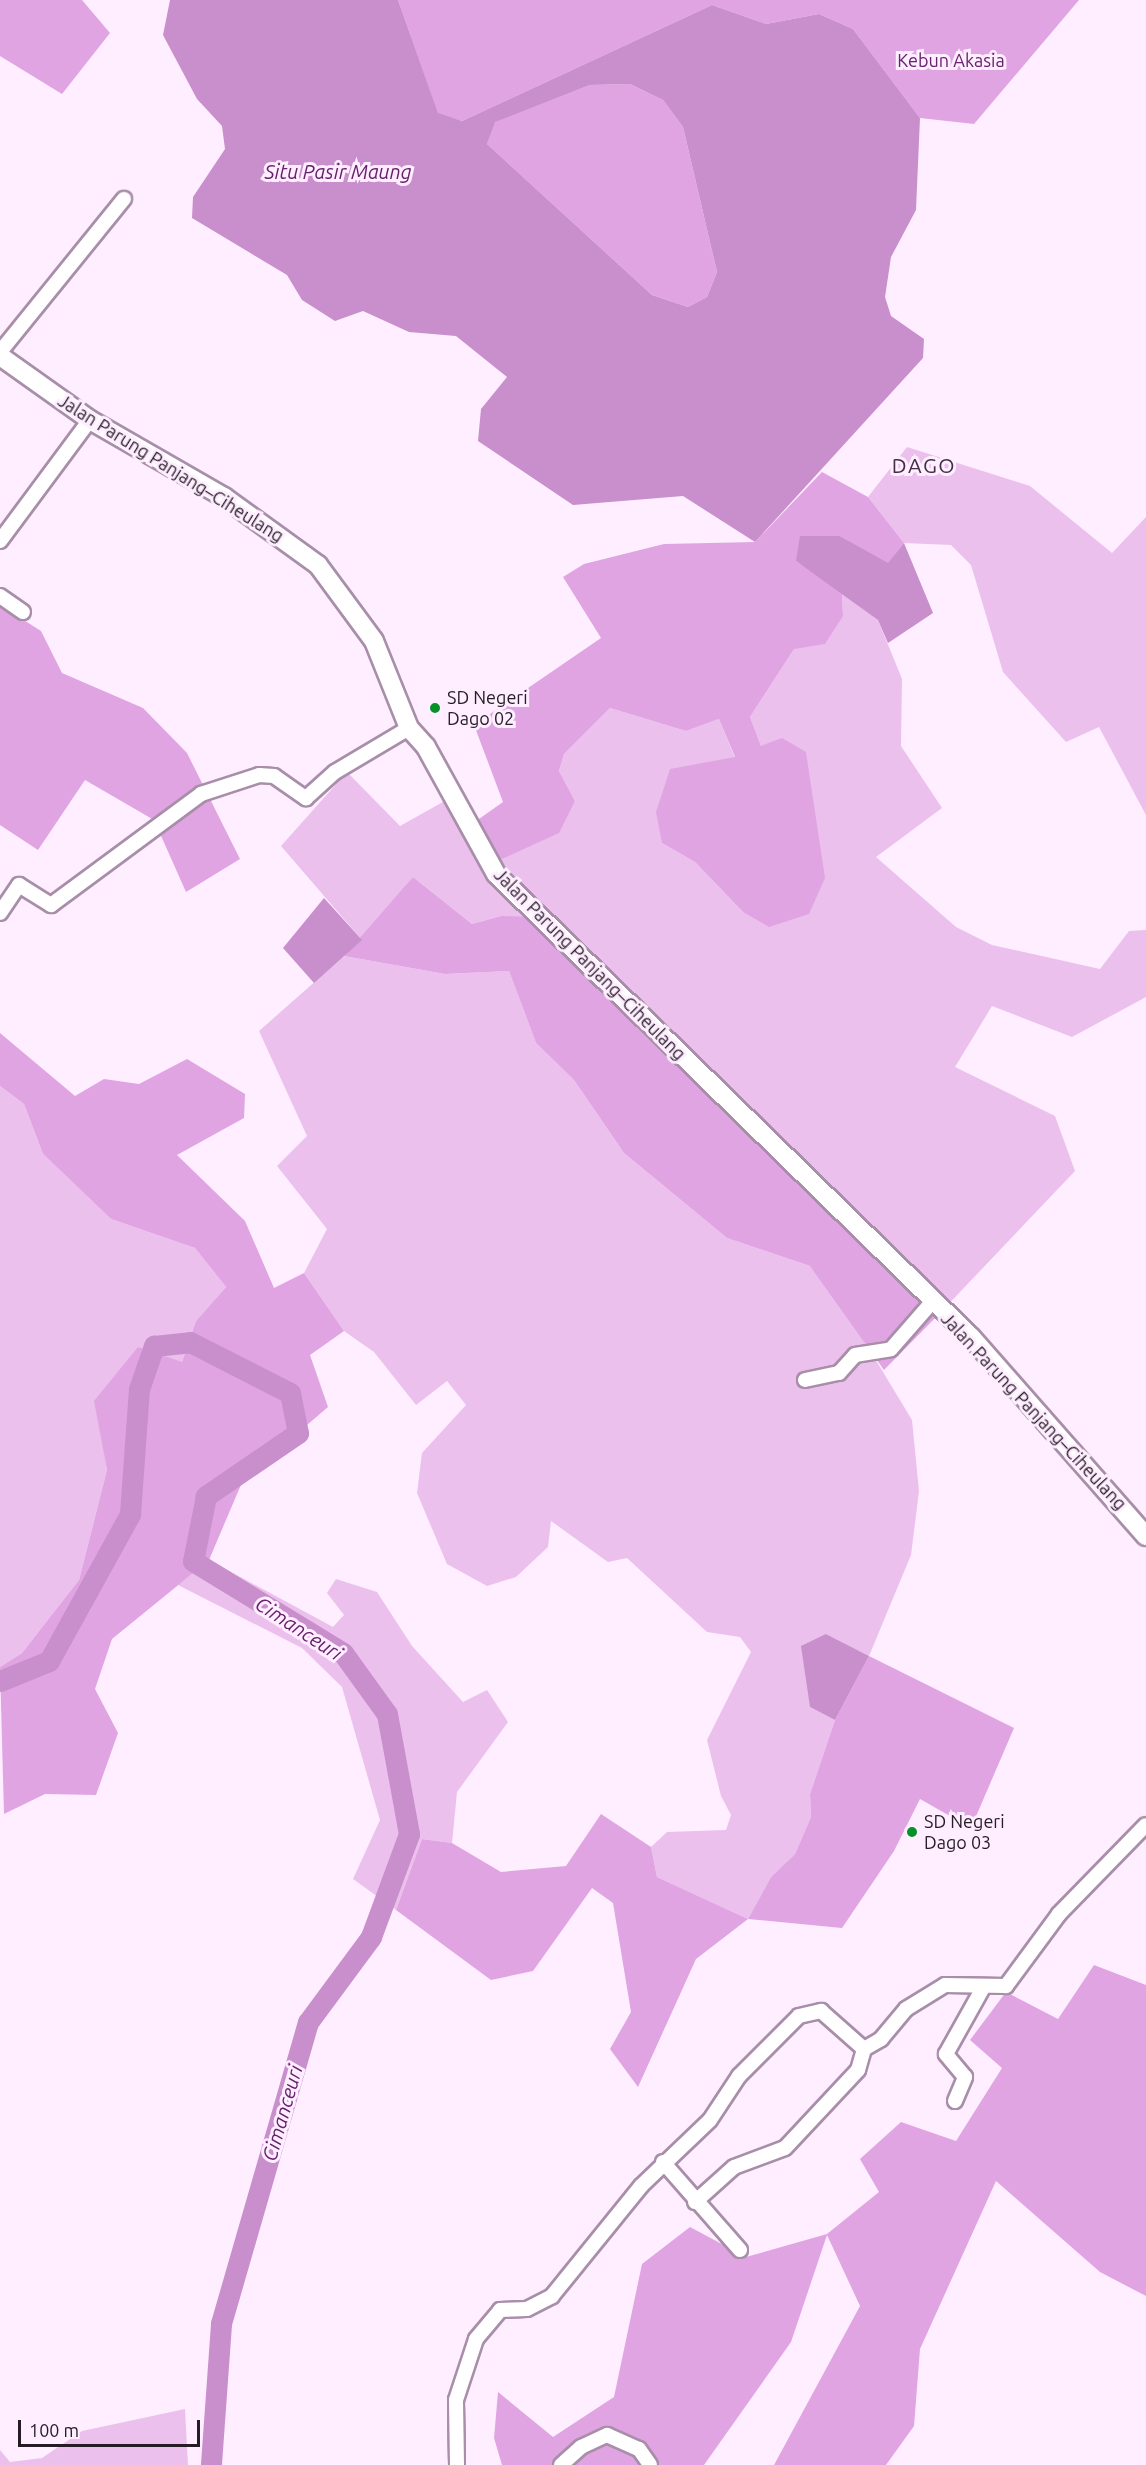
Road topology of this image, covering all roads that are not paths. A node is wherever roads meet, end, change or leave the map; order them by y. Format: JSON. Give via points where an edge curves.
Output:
{"nodes":[{"id":1,"x":124,"y":199,"type":"dead end"},
{"id":2,"x":0,"y":354,"type":"edge"},
{"id":3,"x":90,"y":420,"type":"junction"},
{"id":4,"x":0,"y":541,"type":"edge"},
{"id":5,"x":0,"y":596,"type":"edge"},
{"id":6,"x":23,"y":612,"type":"dead end"},
{"id":7,"x":410,"y":728,"type":"junction"},
{"id":8,"x":0,"y":913,"type":"edge"},
{"id":9,"x":932,"y":1302,"type":"junction"},
{"id":10,"x":805,"y":1380,"type":"dead end"},
{"id":11,"x":1146,"y":1536,"type":"edge"},
{"id":12,"x":1146,"y":1825,"type":"edge"},
{"id":13,"x":984,"y":1986,"type":"junction"},
{"id":14,"x":864,"y":2049,"type":"junction"},
{"id":15,"x":955,"y":2101,"type":"dead end"},
{"id":16,"x":663,"y":2162,"type":"junction"},
{"id":17,"x":695,"y":2202,"type":"junction"},
{"id":18,"x":740,"y":2250,"type":"dead end"},
{"id":19,"x":457,"y":2465,"type":"edge"},
{"id":20,"x":561,"y":2465,"type":"edge"},
{"id":21,"x":650,"y":2465,"type":"edge"}],
"edges":[{"from":1,"to":2,"type":"street"},
{"from":2,"to":3,"type":"street","name":"Jalan Parung Panjang–Ciheulang"},
{"from":3,"to":4,"type":"street"},
{"from":3,"to":7,"type":"street","name":"Jalan Parung Panjang–Ciheulang","via":[[224,497],[318,565],[375,641]]},
{"from":5,"to":6,"type":"street"},
{"from":7,"to":8,"type":"street","via":[[335,772],[306,798],[274,776],[258,775],[201,794],[51,905],[20,885]]},
{"from":7,"to":9,"type":"street","name":"Jalan Parung Panjang–Ciheulang","via":[[426,747],[496,874]]},
{"from":9,"to":10,"type":"street","via":[[891,1349],[855,1355],[839,1373]]},
{"from":9,"to":11,"type":"street","name":"Jalan Parung Panjang–Ciheulang","via":[[1083,1460]]},
{"from":12,"to":13,"type":"street","via":[[1059,1914],[1006,1986]]},
{"from":13,"to":14,"type":"street","via":[[945,1985]]},
{"from":13,"to":15,"type":"street","via":[[946,2054],[965,2077]]},
{"from":14,"to":16,"type":"street","via":[[829,2016],[808,2010],[739,2076],[710,2120]]},
{"from":14,"to":17,"type":"street","via":[[858,2070],[785,2148],[734,2167]]},
{"from":16,"to":17,"type":"street"},
{"from":16,"to":19,"type":"street","via":[[552,2296],[527,2309],[500,2310],[476,2339],[456,2400]]},
{"from":17,"to":18,"type":"street"},
{"from":20,"to":21,"type":"street","via":[[581,2446],[607,2435],[639,2449]]}]}
